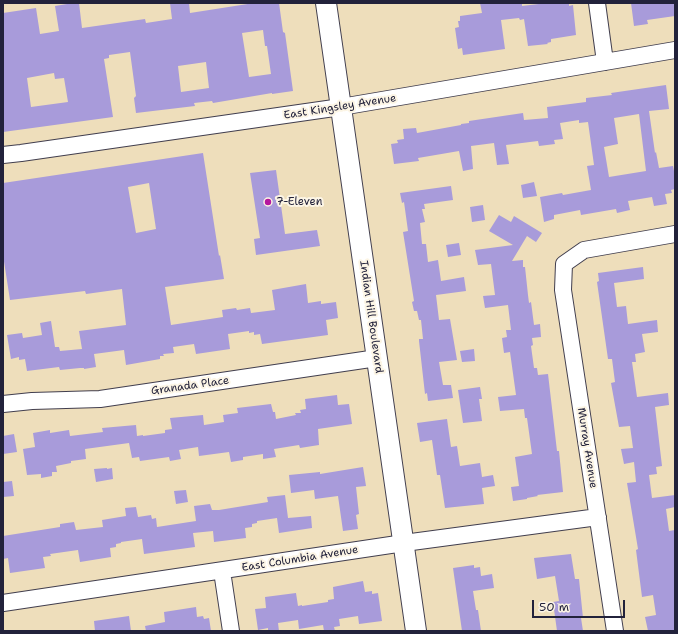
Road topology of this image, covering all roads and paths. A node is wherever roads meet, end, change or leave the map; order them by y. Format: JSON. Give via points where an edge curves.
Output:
{"nodes":[{"id":1,"x":326,"y":3,"type":"edge"},
{"id":2,"x":597,"y":3,"type":"edge"},
{"id":3,"x":675,"y":50,"type":"edge"},
{"id":4,"x":605,"y":62,"type":"junction"},
{"id":5,"x":341,"y":107,"type":"junction"},
{"id":6,"x":3,"y":155,"type":"edge"},
{"id":7,"x":675,"y":234,"type":"edge"},
{"id":8,"x":377,"y":358,"type":"junction"},
{"id":9,"x":3,"y":404,"type":"edge"},
{"id":10,"x":598,"y":517,"type":"junction"},
{"id":11,"x":404,"y":543,"type":"junction"},
{"id":12,"x":222,"y":571,"type":"junction"},
{"id":13,"x":3,"y":603,"type":"edge"},
{"id":14,"x":231,"y":631,"type":"edge"},
{"id":15,"x":416,"y":631,"type":"edge"},
{"id":16,"x":615,"y":631,"type":"edge"}],
"edges":[{"from":1,"to":5,"type":"main road","name":"Indian Hill Boulevard"},
{"from":2,"to":4,"type":"street"},
{"from":3,"to":4,"type":"street","name":"East Kingsley Avenue"},
{"from":4,"to":5,"type":"street","name":"East Kingsley Avenue"},
{"from":5,"to":6,"type":"street","name":"East Kingsley Avenue"},
{"from":5,"to":8,"type":"main road","name":"Indian Hill Boulevard"},
{"from":7,"to":10,"type":"street","name":"Murray Avenue","via":[[584,250],[564,264],[563,290]]},
{"from":8,"to":9,"type":"street","name":"Granada Place","via":[[100,399]]},
{"from":8,"to":11,"type":"main road","name":"Indian Hill Boulevard"},
{"from":10,"to":11,"type":"street","name":"East Columbia Avenue"},
{"from":10,"to":16,"type":"street","name":"Murray Avenue"},
{"from":11,"to":12,"type":"street","name":"East Columbia Avenue"},
{"from":11,"to":15,"type":"main road","name":"Indian Hill Boulevard"},
{"from":12,"to":13,"type":"street","name":"East Columbia Avenue"},
{"from":12,"to":14,"type":"street"}]}
